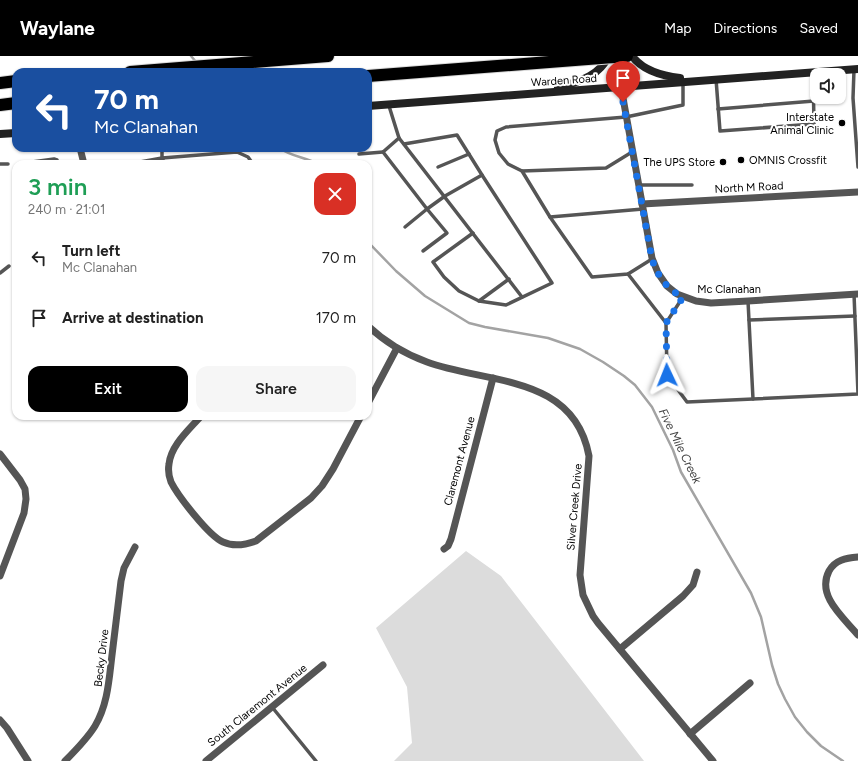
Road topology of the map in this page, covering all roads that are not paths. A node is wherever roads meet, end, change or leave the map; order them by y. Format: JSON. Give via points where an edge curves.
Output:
{"nodes":[{"id":1,"x":328,"y":56,"type":"edge"},
{"id":2,"x":609,"y":56,"type":"edge"},
{"id":3,"x":627,"y":56,"type":"edge"},
{"id":4,"x":632,"y":56,"type":"edge"},
{"id":5,"x":180,"y":68,"type":"edge"},
{"id":6,"x":856,"y":69,"type":"edge"},
{"id":7,"x":846,"y":70,"type":"edge"},
{"id":8,"x":810,"y":72,"type":"edge"},
{"id":9,"x":372,"y":76,"type":"edge"},
{"id":10,"x":716,"y":79,"type":"junction"},
{"id":11,"x":697,"y":80,"type":"junction"},
{"id":12,"x":12,"y":82,"type":"edge"},
{"id":13,"x":683,"y":82,"type":"junction"},
{"id":14,"x":0,"y":83,"type":"edge"},
{"id":15,"x":621,"y":87,"type":"junction"},
{"id":16,"x":544,"y":93,"type":"junction"},
{"id":17,"x":810,"y":101,"type":"edge"},
{"id":18,"x":12,"y":104,"type":"edge"},
{"id":19,"x":389,"y":104,"type":"junction"},
{"id":20,"x":814,"y":104,"type":"edge"},
{"id":21,"x":0,"y":105,"type":"edge"},
{"id":22,"x":372,"y":106,"type":"edge"},
{"id":23,"x":718,"y":108,"type":"junction"},
{"id":24,"x":626,"y":117,"type":"junction"},
{"id":25,"x":12,"y":133,"type":"edge"},
{"id":26,"x":0,"y":134,"type":"edge"},
{"id":27,"x":399,"y":138,"type":"junction"},
{"id":28,"x":404,"y":144,"type":"junction"},
{"id":29,"x":162,"y":152,"type":"edge"},
{"id":30,"x":237,"y":152,"type":"edge"},
{"id":31,"x":237,"y":152,"type":"edge"},
{"id":32,"x":383,"y":152,"type":"junction"},
{"id":33,"x":632,"y":152,"type":"junction"},
{"id":34,"x":360,"y":154,"type":"dead end"},
{"id":35,"x":469,"y":154,"type":"junction"},
{"id":36,"x":162,"y":158,"type":"junction"},
{"id":37,"x":47,"y":160,"type":"edge"},
{"id":38,"x":57,"y":160,"type":"edge"},
{"id":39,"x":151,"y":160,"type":"edge"},
{"id":40,"x":250,"y":160,"type":"edge"},
{"id":41,"x":0,"y":164,"type":"edge"},
{"id":42,"x":8,"y":164,"type":"dead end"},
{"id":43,"x":438,"y":167,"type":"dead end"},
{"id":44,"x":858,"y":168,"type":"edge"},
{"id":45,"x":522,"y":171,"type":"junction"},
{"id":46,"x":482,"y":174,"type":"junction"},
{"id":47,"x":692,"y":184,"type":"dead end"},
{"id":48,"x":638,"y":185,"type":"junction"},
{"id":49,"x":858,"y":192,"type":"edge"},
{"id":50,"x":445,"y":196,"type":"junction"},
{"id":51,"x":642,"y":206,"type":"junction"},
{"id":52,"x":427,"y":209,"type":"junction"},
{"id":53,"x":550,"y":216,"type":"junction"},
{"id":54,"x":405,"y":227,"type":"dead end"},
{"id":55,"x":473,"y":233,"type":"junction"},
{"id":56,"x":423,"y":251,"type":"dead end"},
{"id":57,"x":652,"y":259,"type":"junction"},
{"id":58,"x":9,"y":266,"type":"dead end"},
{"id":59,"x":0,"y":273,"type":"edge"},
{"id":60,"x":628,"y":274,"type":"junction"},
{"id":61,"x":509,"y":279,"type":"junction"},
{"id":62,"x":856,"y":294,"type":"edge"},
{"id":63,"x":522,"y":297,"type":"junction"},
{"id":64,"x":683,"y":297,"type":"junction"},
{"id":65,"x":479,"y":301,"type":"junction"},
{"id":66,"x":748,"y":301,"type":"junction"},
{"id":67,"x":856,"y":311,"type":"edge"},
{"id":68,"x":855,"y":316,"type":"junction"},
{"id":69,"x":749,"y":320,"type":"junction"},
{"id":70,"x":666,"y":323,"type":"junction"},
{"id":71,"x":372,"y":330,"type":"edge"},
{"id":72,"x":397,"y":348,"type":"junction"},
{"id":73,"x":858,"y":360,"type":"edge"},
{"id":74,"x":493,"y":378,"type":"junction"},
{"id":75,"x":372,"y":395,"type":"edge"},
{"id":76,"x":753,"y":399,"type":"junction"},
{"id":77,"x":198,"y":420,"type":"edge"},
{"id":78,"x":359,"y":420,"type":"edge"},
{"id":79,"x":0,"y":454,"type":"edge"},
{"id":80,"x":135,"y":547,"type":"dead end"},
{"id":81,"x":444,"y":549,"type":"dead end"},
{"id":82,"x":858,"y":557,"type":"edge"},
{"id":83,"x":697,"y":572,"type":"dead end"},
{"id":84,"x":0,"y":576,"type":"edge"},
{"id":85,"x":858,"y":635,"type":"edge"},
{"id":86,"x":620,"y":649,"type":"junction"},
{"id":87,"x":323,"y":665,"type":"dead end"},
{"id":88,"x":750,"y":683,"type":"dead end"},
{"id":89,"x":272,"y":707,"type":"junction"},
{"id":90,"x":0,"y":720,"type":"edge"},
{"id":91,"x":690,"y":734,"type":"junction"},
{"id":92,"x":28,"y":761,"type":"edge"},
{"id":93,"x":65,"y":761,"type":"edge"},
{"id":94,"x":206,"y":761,"type":"edge"},
{"id":95,"x":316,"y":761,"type":"edge"},
{"id":96,"x":713,"y":761,"type":"edge"}],
"edges":[{"from":1,"to":5,"type":"highway"},
{"from":2,"to":16,"type":"main road","via":[[604,66],[592,75]]},
{"from":3,"to":9,"type":"highway","bridge":true},
{"from":4,"to":11,"type":"main road","via":[[648,70],[666,76]]},
{"from":6,"to":7,"type":"main road","name":"Warden Road"},
{"from":6,"to":44,"type":"lane","via":[[853,98]]},
{"from":8,"to":10,"type":"main road","name":"Warden Road"},
{"from":10,"to":11,"type":"main road","name":"Warden Road"},
{"from":10,"to":23,"type":"lane"},
{"from":11,"to":13,"type":"main road","name":"Warden Road"},
{"from":12,"to":14,"type":"highway"},
{"from":13,"to":15,"type":"main road","name":"Warden Road"},
{"from":13,"to":24,"type":"lane","via":[[682,105]]},
{"from":15,"to":16,"type":"main road","name":"Warden Road"},
{"from":15,"to":24,"type":"street","name":"Mc Clanahan"},
{"from":16,"to":19,"type":"main road","name":"Warden Road"},
{"from":17,"to":23,"type":"lane"},
{"from":18,"to":21,"type":"highway"},
{"from":19,"to":22,"type":"main road","name":"Warden Road"},
{"from":19,"to":27,"type":"lane"},
{"from":20,"to":23,"type":"lane","via":[[814,124],[720,131]]},
{"from":24,"to":33,"type":"street","name":"Mc Clanahan"},
{"from":24,"to":45,"type":"lane","via":[[506,127],[497,130],[495,140],[499,153],[508,164]]},
{"from":25,"to":26,"type":"main road"},
{"from":27,"to":28,"type":"lane"},
{"from":27,"to":32,"type":"lane"},
{"from":28,"to":35,"type":"lane","via":[[457,135]]},
{"from":28,"to":50,"type":"lane"},
{"from":29,"to":36,"type":"lane"},
{"from":30,"to":36,"type":"lane"},
{"from":31,"to":40,"type":"lane"},
{"from":32,"to":34,"type":"lane"},
{"from":32,"to":52,"type":"lane"},
{"from":33,"to":45,"type":"lane","via":[[606,168]]},
{"from":33,"to":48,"type":"street","name":"Mc Clanahan"},
{"from":35,"to":43,"type":"lane"},
{"from":35,"to":46,"type":"lane"},
{"from":36,"to":39,"type":"lane"},
{"from":37,"to":38,"type":"lane"},
{"from":41,"to":42,"type":"lane"},
{"from":45,"to":53,"type":"lane"},
{"from":46,"to":50,"type":"lane"},
{"from":46,"to":63,"type":"lane","via":[[552,283]]},
{"from":47,"to":48,"type":"lane"},
{"from":48,"to":51,"type":"street","name":"Mc Clanahan"},
{"from":49,"to":51,"type":"street","name":"North M Road"},
{"from":50,"to":52,"type":"lane"},
{"from":50,"to":55,"type":"lane"},
{"from":51,"to":53,"type":"lane"},
{"from":51,"to":57,"type":"street","name":"Mc Clanahan"},
{"from":52,"to":54,"type":"lane"},
{"from":52,"to":56,"type":"lane","via":[[446,233]]},
{"from":53,"to":60,"type":"lane","via":[[592,277]]},
{"from":55,"to":61,"type":"lane"},
{"from":55,"to":65,"type":"lane","via":[[433,262],[459,291]]},
{"from":57,"to":60,"type":"lane"},
{"from":57,"to":64,"type":"street","name":"Mc Clanahan","via":[[667,286]]},
{"from":58,"to":59,"type":"lane"},
{"from":60,"to":70,"type":"lane"},
{"from":61,"to":63,"type":"lane"},
{"from":61,"to":65,"type":"lane"},
{"from":62,"to":66,"type":"street","name":"Mc Clanahan"},
{"from":62,"to":67,"type":"lane"},
{"from":63,"to":65,"type":"lane","via":[[506,305]]},
{"from":64,"to":66,"type":"street","name":"Mc Clanahan","via":[[702,302]]},
{"from":64,"to":70,"type":"lane"},
{"from":66,"to":69,"type":"lane"},
{"from":67,"to":68,"type":"lane"},
{"from":68,"to":69,"type":"lane"},
{"from":68,"to":73,"type":"lane"},
{"from":69,"to":76,"type":"lane"},
{"from":70,"to":76,"type":"lane","via":[[667,375],[687,402]]},
{"from":71,"to":72,"type":"street","name":"Silver Creek Drive"},
{"from":72,"to":74,"type":"street","name":"Silver Creek Drive","via":[[428,362]]},
{"from":72,"to":75,"type":"street"},
{"from":73,"to":76,"type":"lane","via":[[858,394]]},
{"from":74,"to":81,"type":"street","name":"Claremont Avenue","via":[[451,539]]},
{"from":74,"to":86,"type":"street","name":"Silver Creek Drive","via":[[528,387],[552,399],[573,418],[584,436],[589,466],[580,582],[593,616]]},
{"from":77,"to":78,"type":"street","via":[[175,447],[169,466],[171,481],[204,526],[216,538],[233,545],[246,545],[256,541],[311,498],[333,470]]},
{"from":79,"to":84,"type":"street","via":[[20,480],[25,489],[26,499],[24,513]]},
{"from":80,"to":93,"type":"street","name":"Becky Drive","via":[[124,568],[121,582],[110,679],[102,712],[87,738]]},
{"from":82,"to":85,"type":"street","via":[[838,561],[828,573],[825,582],[826,593],[834,607]]},
{"from":83,"to":86,"type":"street","via":[[693,585],[684,596]]},
{"from":86,"to":91,"type":"street","name":"Silver Creek Drive"},
{"from":87,"to":89,"type":"street","name":"South Claremont Avenue"},
{"from":88,"to":91,"type":"street"},
{"from":89,"to":94,"type":"street","name":"South Claremont Avenue"},
{"from":89,"to":95,"type":"lane"},
{"from":90,"to":92,"type":"street"},
{"from":91,"to":96,"type":"street","name":"Silver Creek Drive"}]}
